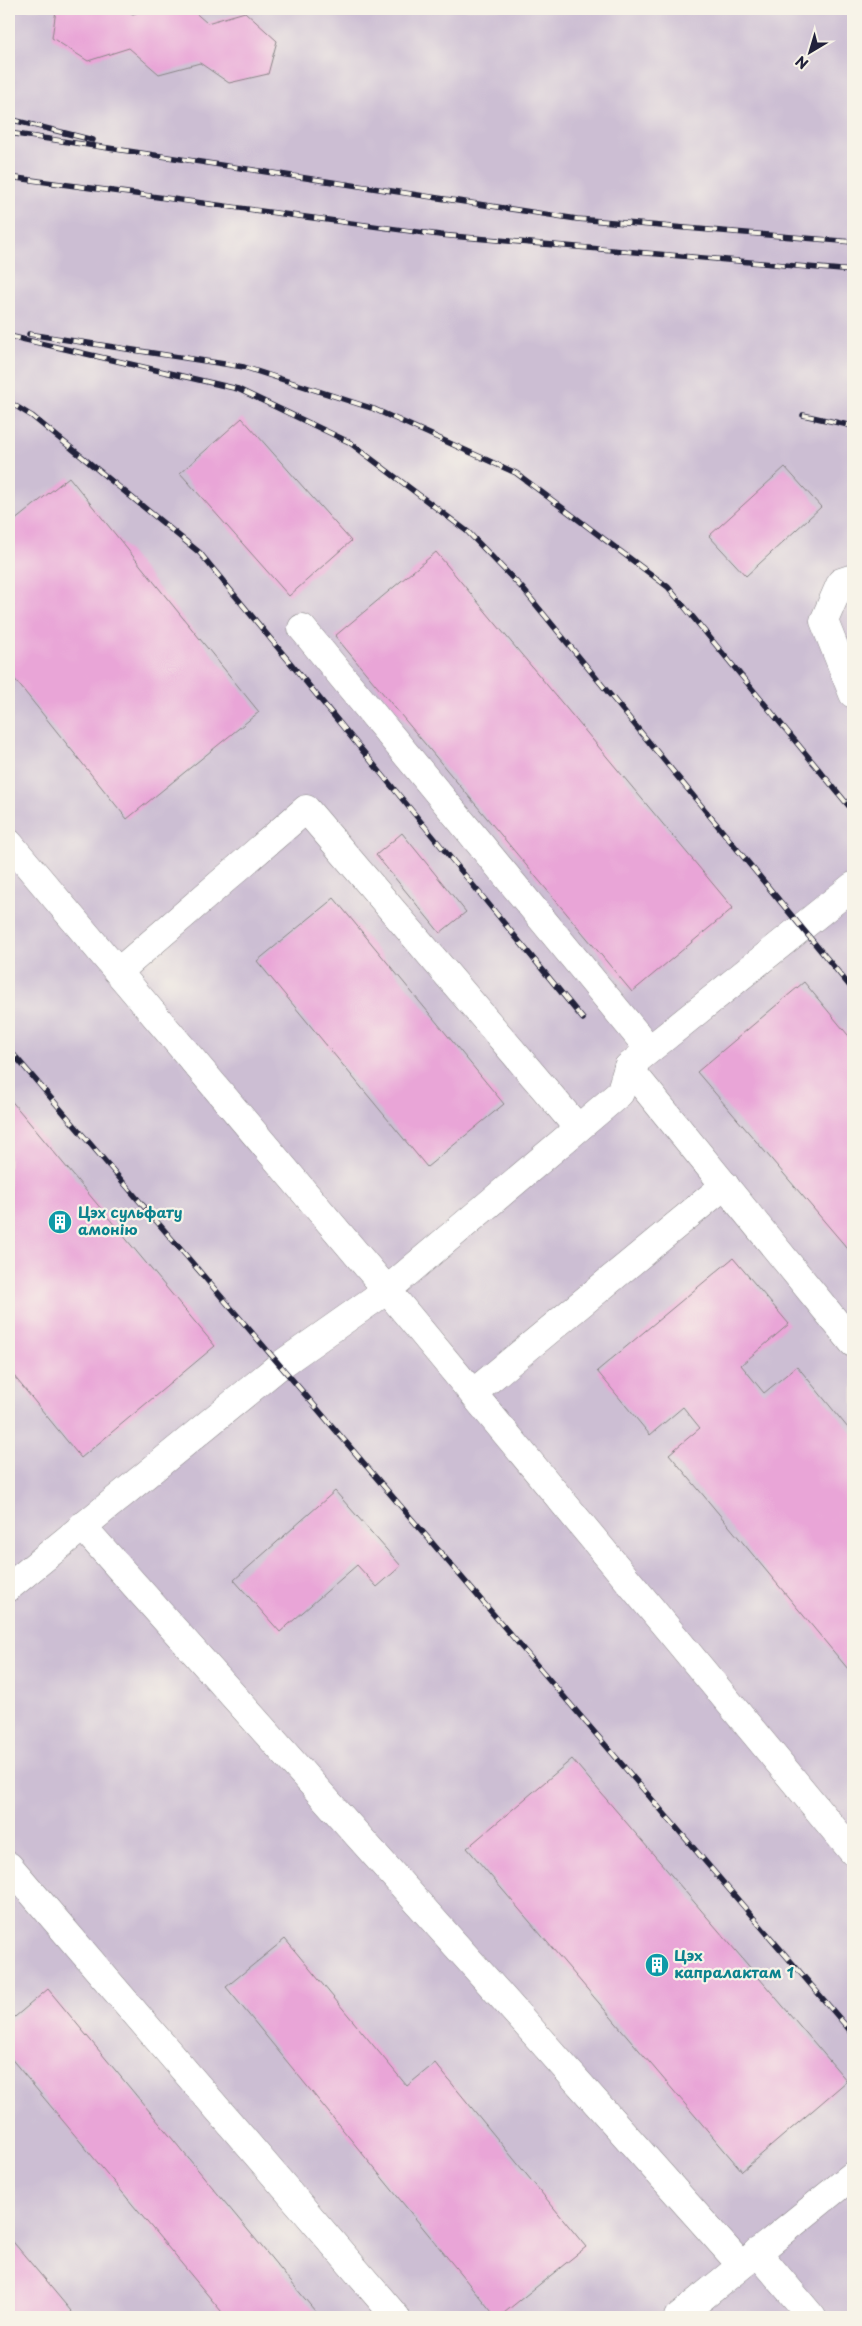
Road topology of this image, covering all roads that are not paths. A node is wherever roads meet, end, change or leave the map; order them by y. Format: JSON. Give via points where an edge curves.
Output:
{"nodes":[{"id":1,"x":853,"y":578,"type":"edge"},
{"id":2,"x":302,"y":628,"type":"dead end"},
{"id":3,"x":853,"y":694,"type":"edge"},
{"id":4,"x":13,"y":857,"type":"edge"},
{"id":5,"x":853,"y":886,"type":"edge"},
{"id":6,"x":118,"y":972,"type":"junction"},
{"id":7,"x":649,"y":1049,"type":"junction"},
{"id":8,"x":628,"y":1066,"type":"junction"},
{"id":9,"x":578,"y":1128,"type":"junction"},
{"id":10,"x":724,"y":1185,"type":"junction"},
{"id":11,"x":387,"y":1290,"type":"junction"},
{"id":12,"x":853,"y":1343,"type":"edge"},
{"id":13,"x":472,"y":1393,"type":"junction"},
{"id":14,"x":82,"y":1526,"type":"junction"},
{"id":15,"x":9,"y":1587,"type":"edge"},
{"id":16,"x":853,"y":1852,"type":"edge"},
{"id":17,"x":9,"y":1866,"type":"edge"},
{"id":18,"x":853,"y":2175,"type":"edge"},
{"id":19,"x":749,"y":2259,"type":"junction"},
{"id":20,"x":396,"y":2317,"type":"edge"},
{"id":21,"x":678,"y":2317,"type":"edge"},
{"id":22,"x":812,"y":2317,"type":"edge"}],
"edges":[{"from":1,"to":3,"type":"lane","via":[[841,582],[824,621]]},
{"from":2,"to":7,"type":"lane"},
{"from":4,"to":6,"type":"lane"},
{"from":5,"to":7,"type":"lane"},
{"from":6,"to":9,"type":"lane","via":[[306,809]]},
{"from":6,"to":11,"type":"lane"},
{"from":7,"to":8,"type":"lane"},
{"from":8,"to":9,"type":"lane","via":[[620,1093]]},
{"from":8,"to":10,"type":"lane"},
{"from":9,"to":11,"type":"lane"},
{"from":10,"to":12,"type":"lane"},
{"from":10,"to":13,"type":"lane"},
{"from":11,"to":13,"type":"lane"},
{"from":11,"to":14,"type":"lane","via":[[279,1366]]},
{"from":13,"to":16,"type":"lane"},
{"from":14,"to":15,"type":"lane"},
{"from":14,"to":19,"type":"lane"},
{"from":17,"to":20,"type":"lane"},
{"from":18,"to":19,"type":"lane"},
{"from":19,"to":21,"type":"lane"},
{"from":19,"to":22,"type":"lane"}]}
